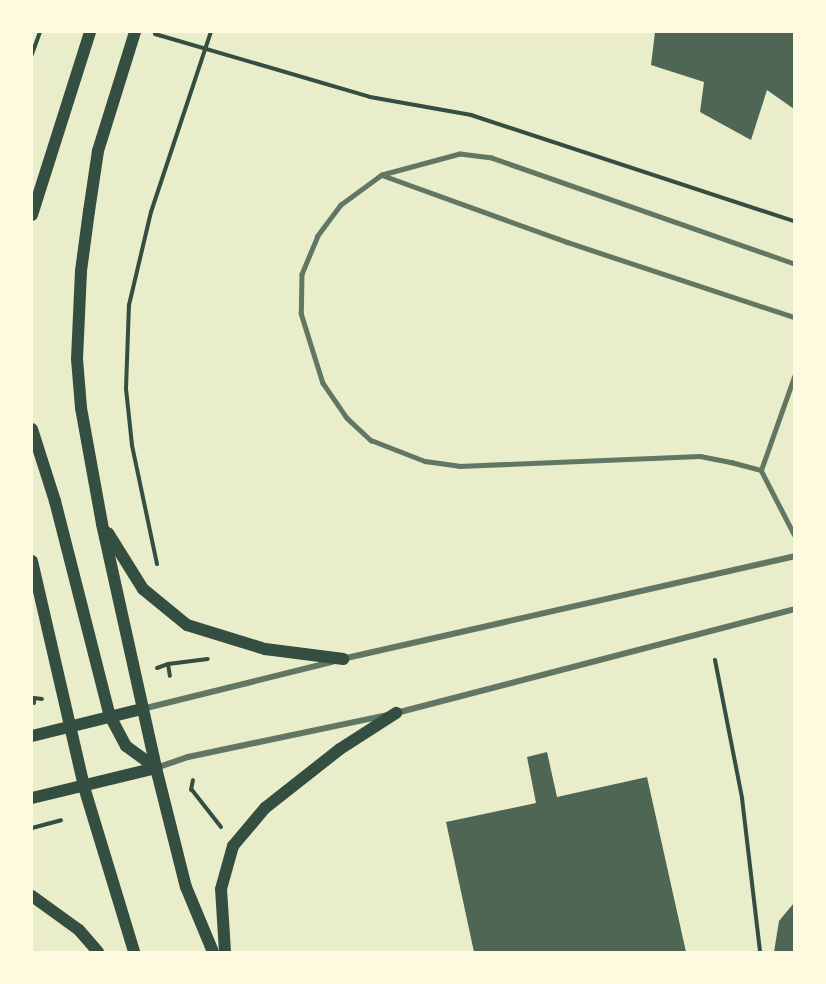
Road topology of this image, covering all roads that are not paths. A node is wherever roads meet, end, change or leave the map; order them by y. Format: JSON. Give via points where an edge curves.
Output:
{"nodes":[{"id":1,"x":90,"y":32,"type":"edge"},
{"id":2,"x":135,"y":32,"type":"edge"},
{"id":3,"x":382,"y":175,"type":"junction"},
{"id":4,"x":32,"y":215,"type":"edge"},
{"id":5,"x":795,"y":264,"type":"edge"},
{"id":6,"x":795,"y":317,"type":"edge"},
{"id":7,"x":795,"y":378,"type":"edge"},
{"id":8,"x":32,"y":429,"type":"edge"},
{"id":9,"x":761,"y":470,"type":"junction"},
{"id":10,"x":102,"y":524,"type":"junction"},
{"id":11,"x":795,"y":534,"type":"edge"},
{"id":12,"x":795,"y":556,"type":"edge"},
{"id":13,"x":32,"y":561,"type":"edge"},
{"id":14,"x":795,"y":609,"type":"edge"},
{"id":15,"x":343,"y":659,"type":"junction"},
{"id":16,"x":142,"y":709,"type":"junction"},
{"id":17,"x":396,"y":712,"type":"junction"},
{"id":18,"x":110,"y":716,"type":"junction"},
{"id":19,"x":73,"y":725,"type":"junction"},
{"id":20,"x":32,"y":736,"type":"edge"},
{"id":21,"x":156,"y":768,"type":"junction"},
{"id":22,"x":84,"y":787,"type":"junction"},
{"id":23,"x":32,"y":798,"type":"edge"},
{"id":24,"x":32,"y":896,"type":"edge"},
{"id":25,"x":98,"y":952,"type":"edge"},
{"id":26,"x":134,"y":952,"type":"edge"},
{"id":27,"x":213,"y":952,"type":"edge"},
{"id":28,"x":225,"y":952,"type":"edge"}],
"edges":[{"from":1,"to":4,"type":"main road"},
{"from":2,"to":10,"type":"main road","via":[[98,151],[81,271],[79,378]]},
{"from":3,"to":5,"type":"lane","via":[[460,154],[492,158]]},
{"from":3,"to":6,"type":"lane","via":[[567,242]]},
{"from":3,"to":9,"type":"lane","via":[[341,205],[318,236],[302,274],[301,313],[323,382],[347,418],[371,440],[424,461],[459,466],[700,456]]},
{"from":7,"to":9,"type":"lane"},
{"from":8,"to":18,"type":"main road","via":[[55,501]]},
{"from":9,"to":11,"type":"lane"},
{"from":10,"to":15,"type":"main road","via":[[143,589],[187,625],[265,649]]},
{"from":10,"to":16,"type":"main road"},
{"from":12,"to":15,"type":"street"},
{"from":13,"to":19,"type":"main road"},
{"from":14,"to":17,"type":"street"},
{"from":15,"to":16,"type":"street"},
{"from":16,"to":18,"type":"main road"},
{"from":16,"to":21,"type":"main road"},
{"from":17,"to":21,"type":"street","via":[[188,757]]},
{"from":17,"to":28,"type":"main road","via":[[340,749],[265,808],[233,846],[221,889]]},
{"from":18,"to":19,"type":"main road"},
{"from":18,"to":21,"type":"main road","via":[[126,746]]},
{"from":19,"to":20,"type":"main road"},
{"from":19,"to":22,"type":"main road"},
{"from":21,"to":22,"type":"main road"},
{"from":21,"to":27,"type":"main road","via":[[186,887]]},
{"from":22,"to":23,"type":"main road"},
{"from":22,"to":26,"type":"main road"},
{"from":24,"to":25,"type":"main road","via":[[80,930]]}]}
